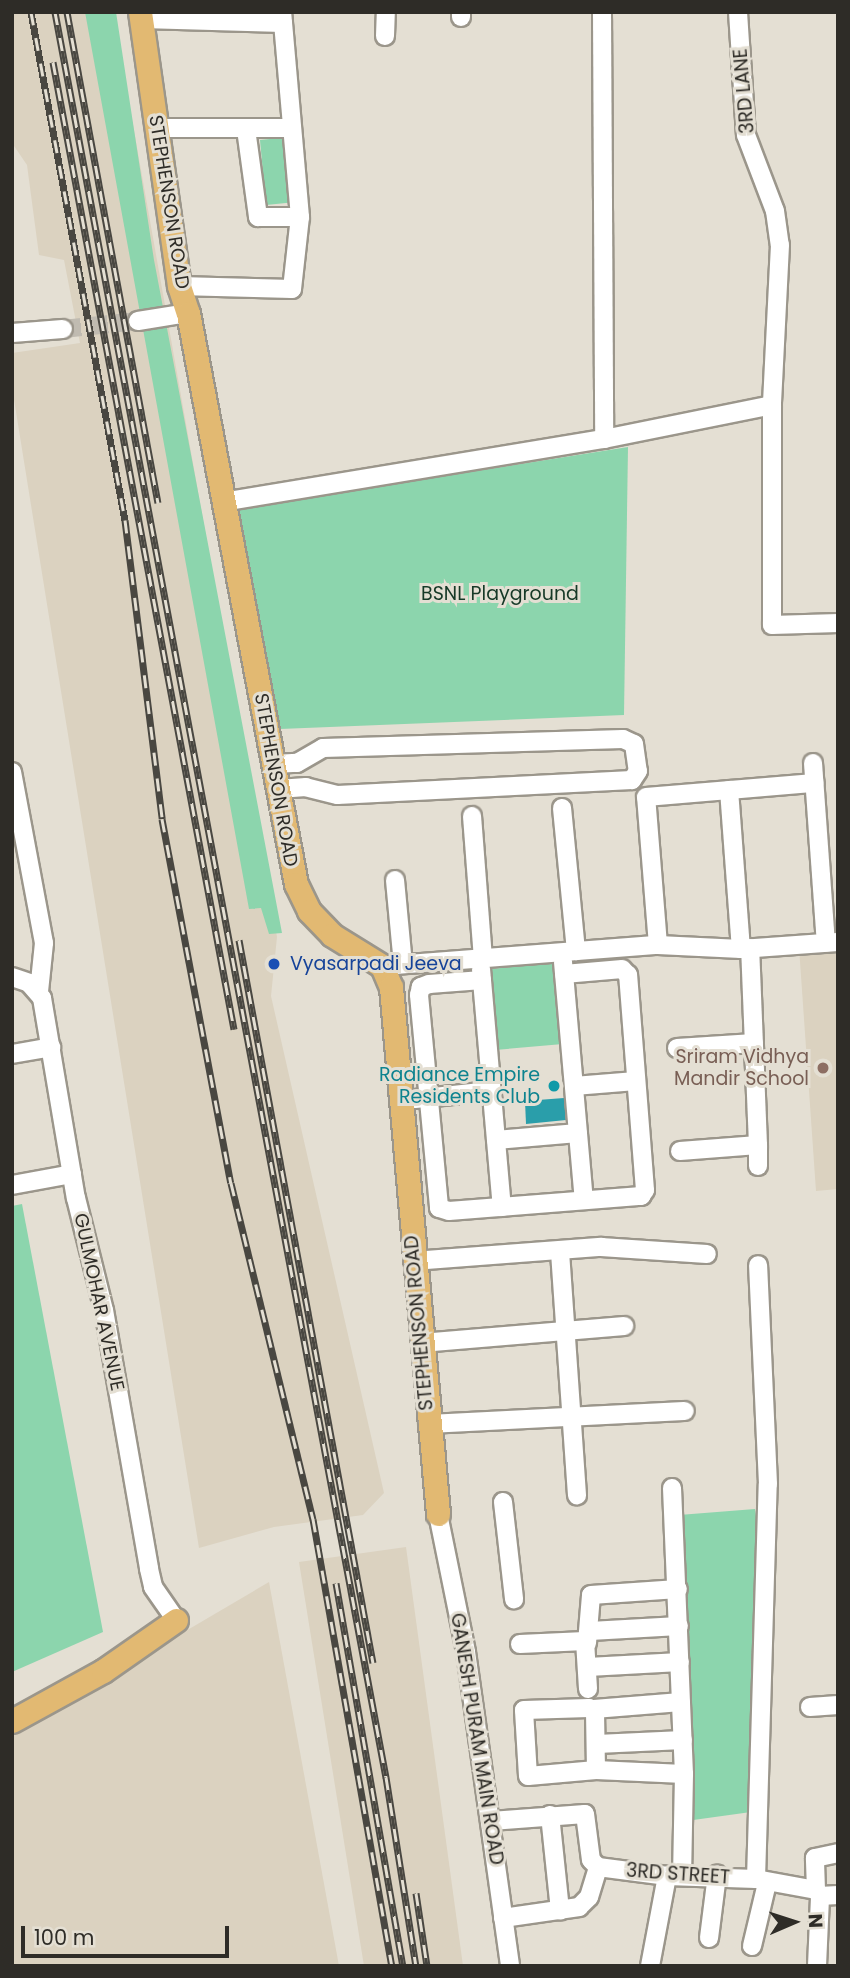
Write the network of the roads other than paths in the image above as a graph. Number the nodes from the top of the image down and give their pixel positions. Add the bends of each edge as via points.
1 (386, 12) edge
2 (602, 12) edge
3 (738, 12) edge
4 (141, 15) edge
5 (282, 18) edge
6 (385, 36) dead end
7 (157, 128) junction
8 (290, 128) junction
9 (246, 129) junction
10 (300, 217) junction
11 (180, 286) junction
12 (188, 313) junction
13 (138, 321) tunnel mouth
14 (63, 329) tunnel mouth
15 (12, 333) edge
16 (772, 405) junction
17 (604, 439) junction
18 (223, 502) junction
19 (838, 623) edge
20 (310, 755) junction
21 (813, 763) dead end
22 (283, 764) junction
23 (12, 772) edge
24 (814, 783) junction
25 (286, 789) junction
26 (313, 789) junction
27 (729, 790) junction
28 (562, 808) dead end
29 (472, 816) dead end
30 (395, 880) dead end
31 (832, 943) edge
32 (658, 945) junction
33 (746, 948) junction
34 (569, 951) junction
35 (481, 958) junction
36 (392, 965) junction
37 (564, 974) junction
38 (12, 977) edge
39 (482, 980) junction
40 (39, 991) junction
41 (754, 1043) junction
42 (51, 1047) junction
43 (677, 1048) dead end
44 (12, 1054) edge
45 (636, 1081) junction
46 (574, 1086) junction
47 (491, 1091) junction
48 (427, 1098) junction
49 (401, 1101) junction
50 (578, 1133) junction
51 (496, 1140) junction
52 (758, 1145) junction
53 (680, 1151) dead end
54 (758, 1166) dead end
55 (72, 1174) junction
56 (12, 1185) edge
57 (584, 1200) junction
58 (502, 1207) junction
59 (560, 1252) junction
60 (707, 1254) dead end
61 (413, 1261) junction
62 (758, 1265) dead end
63 (624, 1326) dead end
64 (564, 1330) junction
65 (421, 1343) junction
66 (685, 1411) dead end
67 (571, 1417) junction
68 (428, 1424) junction
69 (672, 1488) dead end
70 (577, 1495) dead end
71 (503, 1502) dead end
72 (438, 1514) joint
73 (678, 1588) junction
74 (514, 1599) dead end
75 (172, 1615) junction
76 (679, 1626) junction
77 (588, 1637) junction
78 (520, 1644) dead end
79 (680, 1662) junction
80 (589, 1667) junction
81 (588, 1689) dead end
82 (681, 1702) junction
83 (838, 1705) edge
84 (12, 1707) edge
85 (810, 1707) dead end
86 (594, 1709) junction
87 (12, 1721) edge
88 (683, 1740) junction
89 (597, 1744) junction
90 (596, 1770) junction
91 (684, 1774) junction
92 (550, 1815) junction
93 (491, 1821) junction
94 (838, 1853) edge
95 (597, 1867) junction
96 (717, 1875) junction
97 (675, 1876) junction
98 (761, 1881) junction
99 (825, 1894) edge
100 (560, 1910) junction
101 (503, 1918) junction
102 (709, 1938) dead end
103 (752, 1946) dead end
104 (510, 1966) edge
105 (650, 1966) edge
106 (817, 1966) edge

1 - 6 street
2 - 17 street
3 - 16 street, 3RD LANE via 746,135 775,211 780,245
4 - 5 street
4 - 7 main road, STEPHENSON ROAD
5 - 8 street
7 - 9 street
7 - 11 main road, STEPHENSON ROAD
8 - 9 street
8 - 10 street
9 - 10 street via 258,217
10 - 11 street via 292,289
11 - 12 main road, STEPHENSON ROAD
12 - 13 street
12 - 18 main road, STEPHENSON ROAD
14 - 15 street
16 - 17 street
16 - 19 street, 3RD LANE via 772,625
17 - 18 street
18 - 22 main road, STEPHENSON ROAD
20 - 22 street
20 - 26 street
20 - 26 street via 323,748 623,739 634,744 638,771 632,780 337,795
21 - 24 street
22 - 25 main road, STEPHENSON ROAD
23 - 40 street, GULMOHAR AVENUE via 44,943
24 - 27 street
24 - 31 street
25 - 26 street
25 - 36 main road, STEPHENSON ROAD via 296,884 309,911 332,935
27 - 32 street via 646,797
27 - 33 street
28 - 34 street
29 - 35 street
30 - 36 street
31 - 33 street
32 - 33 street
32 - 34 street
33 - 41 street
34 - 35 street
34 - 37 street
35 - 36 street
35 - 39 street
36 - 49 main road, STEPHENSON ROAD
37 - 45 street via 626,971
37 - 46 street
38 - 40 street
39 - 47 street
39 - 48 street via 421,987
40 - 42 street, GULMOHAR AVENUE
41 - 43 street
41 - 52 street
42 - 44 street
42 - 55 street, GULMOHAR AVENUE
45 - 46 street
45 - 57 street via 644,1194
46 - 50 street
47 - 48 street
47 - 51 street
48 - 49 street
48 - 58 street via 439,1208
49 - 61 main road, STEPHENSON ROAD
50 - 51 street
50 - 57 street
51 - 58 street
52 - 53 street
52 - 54 street
55 - 56 street
55 - 75 street, GULMOHAR AVENUE via 104,1310 149,1569
57 - 58 street
59 - 60 street via 601,1247
59 - 61 street
59 - 64 street
61 - 65 main road, STEPHENSON ROAD
62 - 98 street via 768,1483
63 - 64 street
64 - 65 street
64 - 67 street
65 - 68 main road, STEPHENSON ROAD
66 - 67 street
67 - 68 street
67 - 70 street
68 - 72 main road, STEPHENSON ROAD
69 - 73 street
71 - 74 street
72 - 93 street, GANESH PURAM MAIN ROAD via 466,1652
73 - 76 street
73 - 77 street via 591,1595
75 - 84 main road via 96,1663
75 - 87 main road via 103,1671
76 - 77 street
76 - 79 street
77 - 78 street
77 - 80 street
79 - 80 street
79 - 82 street
80 - 81 street
82 - 86 street
82 - 88 street
83 - 85 street
86 - 89 street
86 - 90 street via 524,1710 528,1776
88 - 89 street
88 - 91 street
89 - 90 street
90 - 91 street
91 - 97 street
92 - 93 street
92 - 95 street via 585,1814 591,1860
92 - 100 street
93 - 101 street, GANESH PURAM MAIN ROAD
94 - 99 street via 815,1858
95 - 97 street, 3RD STREET
95 - 100 street via 586,1903
96 - 97 street, 3RD STREET
96 - 98 street, 3RD STREET
96 - 102 street
97 - 105 street
98 - 99 street, 3RD STREET
98 - 103 street
99 - 106 street
100 - 101 street
101 - 104 street, GANESH PURAM MAIN ROAD

